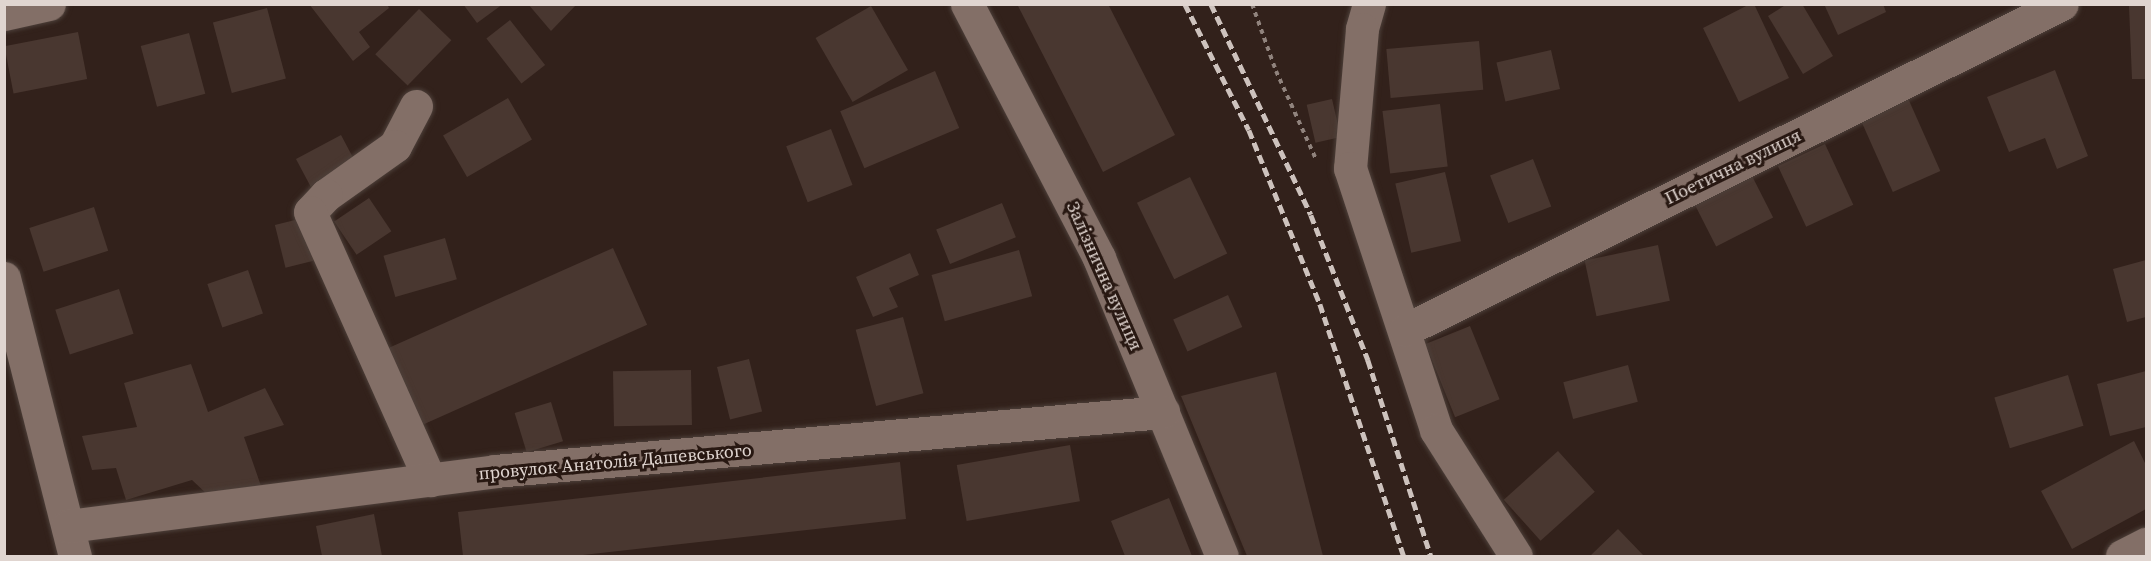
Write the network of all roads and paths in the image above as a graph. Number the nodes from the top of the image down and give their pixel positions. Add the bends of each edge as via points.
1 (49, 4) edge
2 (968, 4) edge
3 (1252, 4) edge
4 (1369, 4) edge
5 (2062, 4) edge
6 (4, 14) edge
7 (416, 106) dead end
8 (1318, 162) dead end
9 (4, 278) edge
10 (1405, 330) junction
11 (1163, 412) junction
12 (430, 480) junction
13 (72, 541) edge
14 (2146, 544) edge
15 (1222, 556) edge
16 (1516, 556) edge
17 (2122, 556) edge

1 - 6 street
2 - 11 street, Залізнична вулиця via 1100,258
3 - 8 path via 1276,71
4 - 10 street via 1362,29 1350,168
5 - 10 street, Поетична вулиця
7 - 12 street via 395,146 326,195 310,212
9 - 13 street
10 - 16 street via 1436,430
11 - 12 street, провулок Анатолія Дашевського
11 - 15 street, Залізнична вулиця
12 - 13 street, провулок Анатолія Дашевського
14 - 17 street

